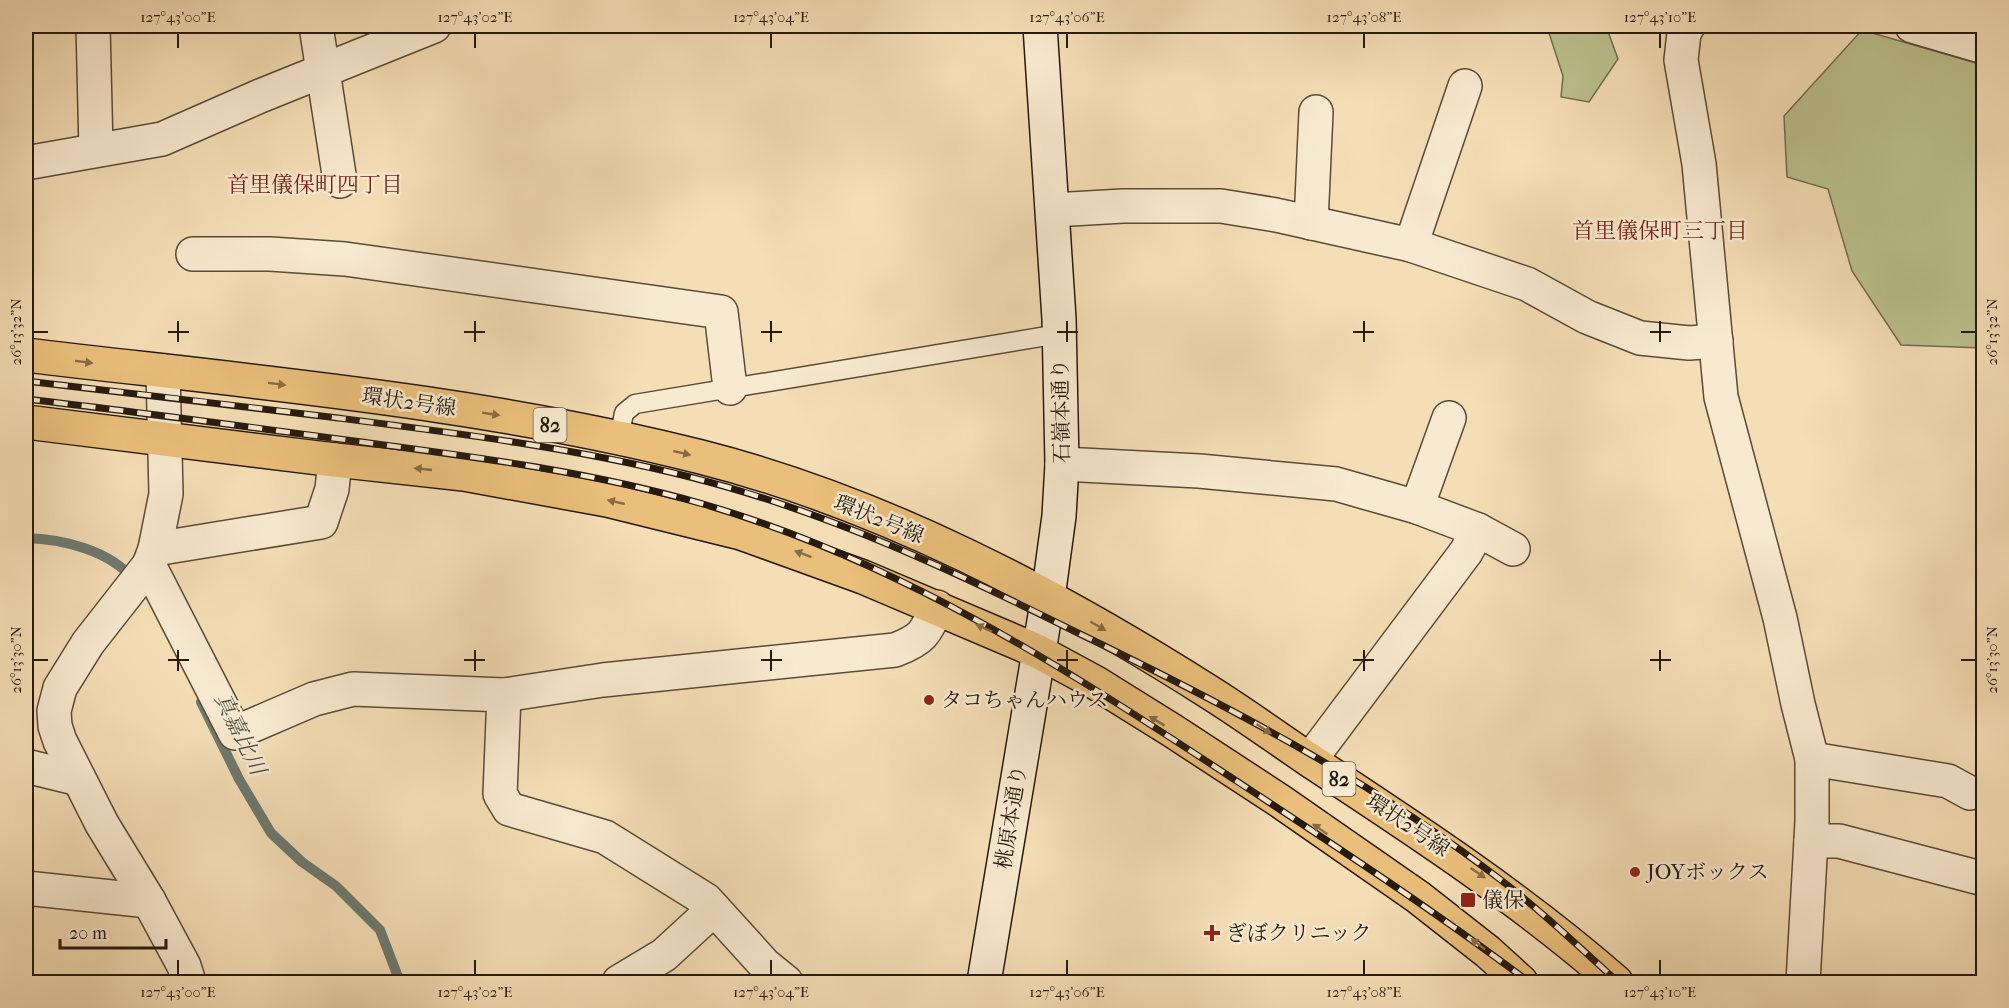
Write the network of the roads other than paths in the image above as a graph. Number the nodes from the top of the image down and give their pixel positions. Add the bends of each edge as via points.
1 (93, 26) edge
2 (316, 26) edge
3 (434, 26) edge
4 (1040, 26) edge
5 (1688, 26) edge
6 (1912, 26) edge
7 (1983, 47) edge
8 (323, 71) junction
9 (1465, 86) dead end
10 (1316, 112) dead end
11 (96, 150) junction
12 (26, 163) edge
13 (340, 181) dead end
14 (1053, 210) junction
15 (1311, 223) junction
16 (1411, 245) junction
17 (193, 254) dead end
18 (1059, 334) junction
19 (1716, 340) junction
20 (26, 355) edge
21 (162, 371) junction
22 (730, 388) junction
23 (1449, 418) dead end
24 (26, 422) edge
25 (619, 438) junction
26 (165, 439) junction
27 (335, 460) junction
28 (1062, 464) junction
29 (1417, 507) junction
30 (1478, 530) junction
31 (1513, 549) dead end
32 (150, 560) junction
33 (1047, 597) junction
34 (937, 607) junction
35 (1037, 651) junction
36 (504, 695) junction
37 (1812, 759) junction
38 (1310, 760) junction
39 (26, 766) edge
40 (79, 779) junction
41 (1970, 793) dead end
42 (1811, 842) junction
43 (1983, 879) edge
44 (26, 888) edge
45 (149, 901) junction
46 (714, 909) junction
47 (189, 982) edge
48 (619, 982) edge
49 (786, 982) edge
50 (984, 982) edge
51 (1521, 982) edge
52 (1616, 982) edge
53 (1803, 982) edge

1 - 11 street
2 - 8 street
3 - 8 street
4 - 14 street, 石嶺本通り
5 - 19 street via 1681,60 1699,164
6 - 7 street
8 - 11 street via 162,139
8 - 13 street
9 - 16 street
10 - 15 street
11 - 12 street
14 - 15 street via 1221,206
14 - 18 street, 石嶺本通り
15 - 16 street
16 - 19 street via 1527,284 1587,317 1640,338 1689,344
17 - 22 street via 345,259 721,312
18 - 22 lane
18 - 28 street, 石嶺本通り
19 - 37 street via 1721,397 1780,618
20 -> 21 main road, 環状2号線 / 82
21 -> 25 main road, 環状2号線 / 82 via 387,398
21 - 26 street
22 - 25 lane via 635,404 624,413
23 - 29 street
24 - 26 main road, 82
25 -> 33 main road, 環状2号線 / 82 via 760,474 816,494 953,550
26 - 27 main road, 82
26 - 32 street via 166,494
27 - 32 street via 332,489 321,522
34 -> 27 main road, 82 via 788,548 694,520 464,474
28 - 29 street via 1336,484
28 - 33 street, 石嶺本通り
29 - 30 street
30 - 31 street
30 - 38 street via 1466,552
32 - 36 street via 235,733 314,699 354,689
32 - 40 street via 60,688 55,726
33 - 35 street, 石嶺本通り
33 -> 38 main road, 環状2号線 / 82 via 1209,692
35 -> 34 main road, 82
34 - 36 street via 916,642 896,650 603,680
35 - 50 street, 桃原本通り
51 -> 35 main road, 82 via 1418,897 1280,801 1173,731
36 - 46 street via 500,794 509,809 605,837 706,900
37 - 41 street via 1948,781
37 - 42 street
38 -> 52 main road, 環状2号線 / 82 via 1491,882
39 - 40 street
40 - 45 street
42 - 43 street via 1839,842
42 - 53 street
44 - 45 street
45 - 47 street
46 - 48 street via 664,955
46 - 49 street via 765,965

